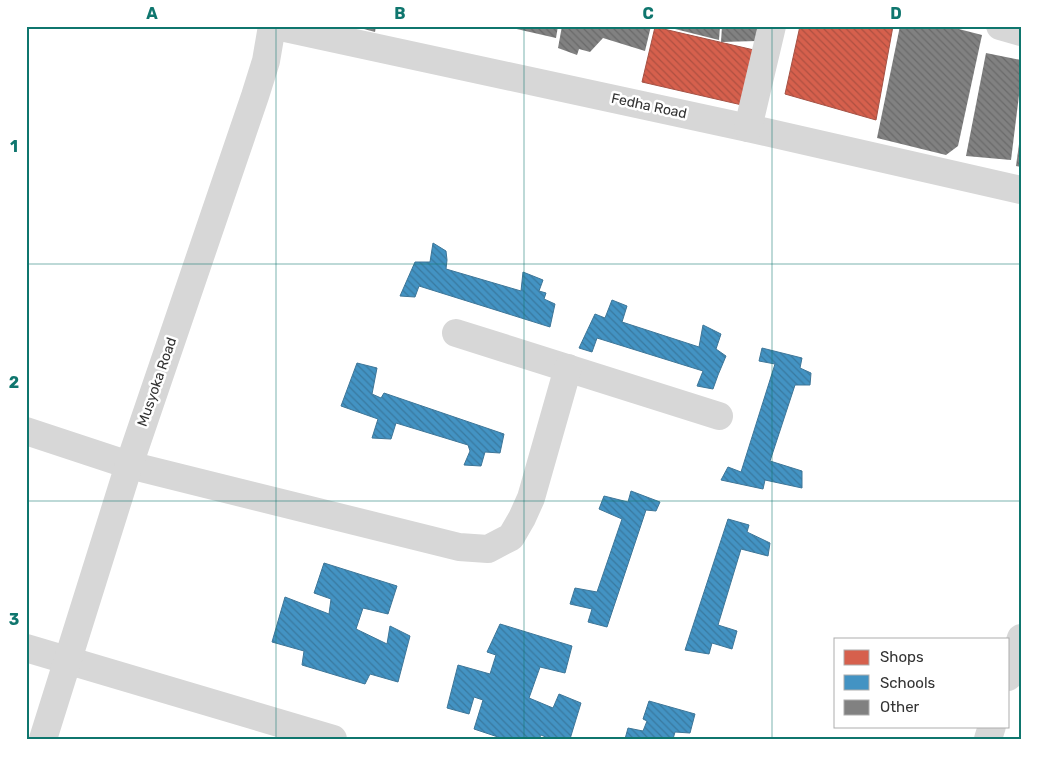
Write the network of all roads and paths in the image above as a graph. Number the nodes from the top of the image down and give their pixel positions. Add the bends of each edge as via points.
1 (274, 26) edge
2 (772, 26) edge
3 (1000, 26) edge
4 (1021, 32) edge
5 (748, 128) junction
6 (1021, 190) edge
7 (456, 333) dead end
8 (568, 368) junction
9 (719, 416) dead end
10 (26, 431) edge
11 (129, 465) junction
12 (1021, 638) edge
13 (26, 648) edge
14 (67, 661) junction
15 (1010, 671) edge
16 (43, 739) edge
17 (333, 739) edge

1 - 5 street, Fedha Road
1 - 11 street, Musyoka Road via 255,96
2 - 5 street
3 - 4 street
5 - 6 street, Fedha Road
7 - 8 street
8 - 9 street
8 - 11 street via 522,518 511,537 488,550 459,547
10 - 11 street
11 - 14 street, Musyoka Road
12 - 15 street
13 - 14 street
14 - 16 street, Musyoka Road
14 - 17 street

